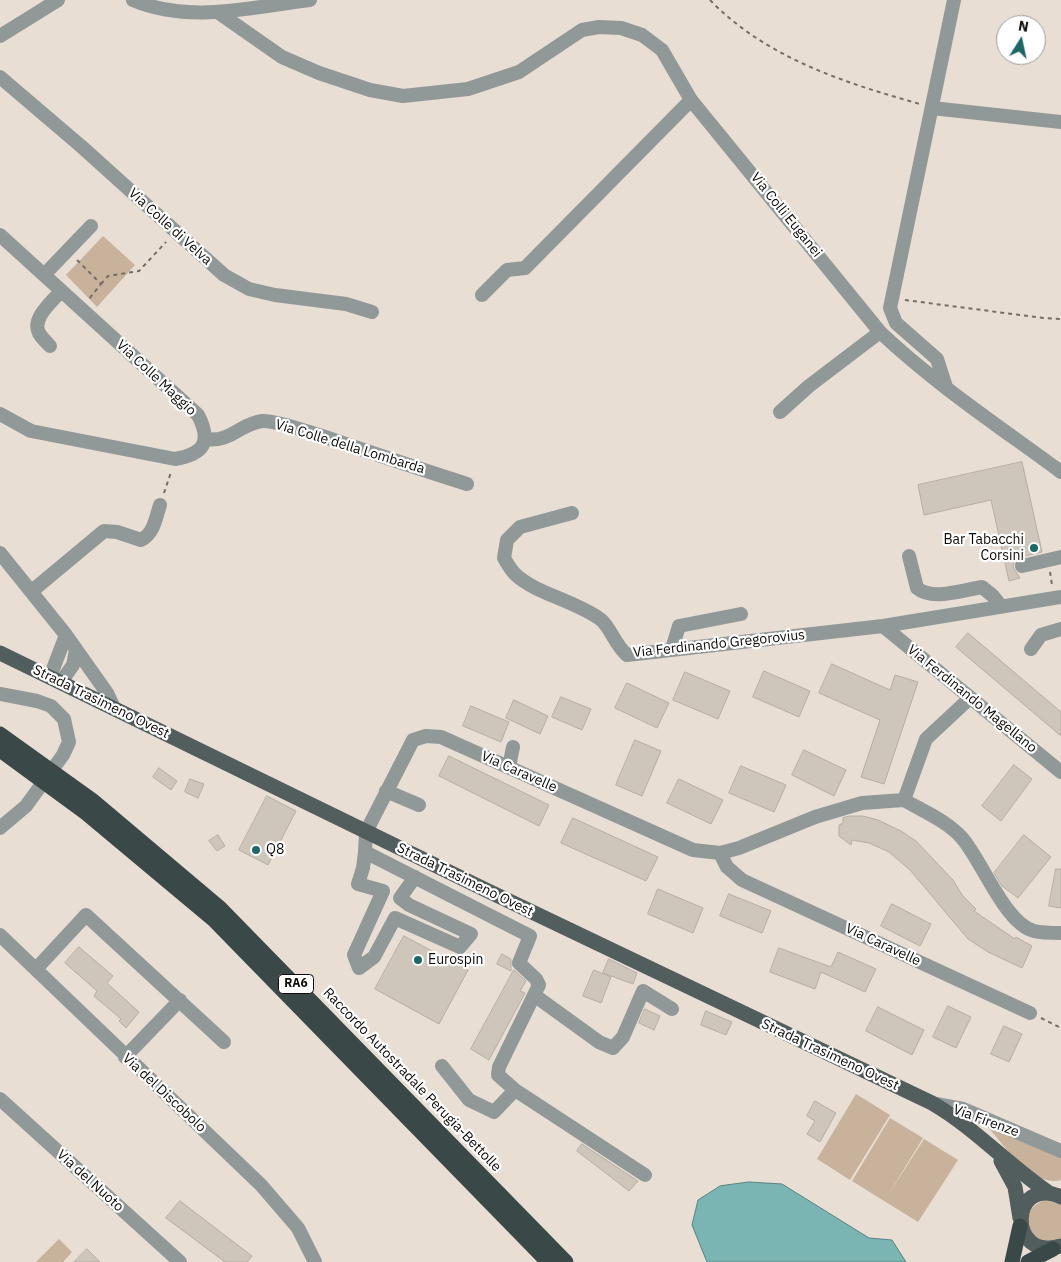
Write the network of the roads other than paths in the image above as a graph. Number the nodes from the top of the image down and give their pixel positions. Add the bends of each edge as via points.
1 (58, 0) edge
2 (133, 0) edge
3 (177, 0) edge
4 (310, 0) edge
5 (954, 0) edge
6 (200, 13) junction
7 (219, 13) junction
8 (0, 36) edge
9 (0, 76) edge
10 (692, 100) junction
11 (932, 108) junction
12 (1061, 122) edge
13 (91, 226) dead end
14 (0, 235) edge
15 (44, 275) junction
16 (61, 291) junction
17 (482, 295) dead end
18 (372, 312) dead end
19 (880, 332) junction
20 (50, 346) dead end
21 (946, 387) junction
22 (780, 412) dead end
23 (0, 414) edge
24 (205, 439) junction
25 (1061, 472) edge
26 (467, 484) dead end
27 (160, 505) road end
28 (572, 513) dead end
29 (0, 553) edge
30 (909, 556) dead end
31 (1061, 557) edge
32 (1022, 566) dead end
33 (32, 591) junction
34 (1061, 597) edge
35 (1000, 606) junction
36 (741, 614) dead end
37 (884, 626) junction
38 (1061, 630) edge
39 (66, 635) junction
40 (672, 649) junction
41 (1031, 649) dead end
42 (76, 650) junction
43 (0, 653) edge
44 (56, 679) junction
45 (0, 694) edge
46 (970, 698) junction
47 (114, 708) junction
48 (0, 734) edge
49 (512, 747) dead end
50 (0, 750) edge
51 (510, 767) junction
52 (1061, 772) edge
53 (386, 791) junction
54 (904, 800) junction
55 (419, 805) dead end
56 (0, 828) edge
57 (366, 832) junction
58 (365, 852) junction
59 (720, 853) junction
60 (415, 877) junction
61 (1061, 933) edge
62 (0, 935) edge
63 (36, 969) junction
64 (534, 995) junction
65 (180, 1000) junction
66 (672, 1009) dead end
67 (1030, 1013) road end
68 (224, 1042) dead end
69 (126, 1057) junction
70 (442, 1066) dead end
71 (515, 1090) junction
72 (0, 1099) edge
73 (932, 1103) junction
74 (1061, 1151) edge
75 (998, 1154) junction
76 (645, 1175) dead end
77 (1056, 1193) edge
78 (1020, 1222) junction
79 (1057, 1247) edge
80 (180, 1262) edge
81 (315, 1262) edge
82 (548, 1262) edge
83 (566, 1262) edge
84 (1012, 1262) edge
85 (1028, 1262) edge

1 - 8 street
2 - 6 street via 152,8
3 - 6 street
4 - 7 street
5 - 11 street
6 - 7 street
7 - 10 street, Via Colli Euganei via 282,57 370,90 403,96 468,90 519,72 582,30 621,28 642,36 662,50
9 - 18 street, Via Colle di Velva via 224,275 249,289 346,304
10 - 17 street via 524,268 506,270
10 - 19 street, Via Colli Euganei
11 - 12 street
11 - 21 street via 890,308 896,323 937,359
13 - 15 street
14 - 15 street, Via Colle Maggio
15 - 16 street, Via Colle Maggio
16 - 20 street via 37,324 38,332
16 - 24 street, Via Colle Maggio via 198,415
19 - 21 street, Via Colli Euganei
19 - 22 street
21 - 25 street, Via Colli Euganei
23 - 24 street via 32,430 175,459 198,452
24 - 26 street, Via Colle della Lombarda via 228,438 245,426 263,421 312,433
27 - 33 street via 146,538 141,540 104,531
28 - 40 street, Via Ferdinando Gregorovius via 520,527 507,540 504,558 515,574 602,620 618,647 627,655
29 - 33 street
30 - 35 street via 917,588 925,594 982,587
31 - 32 street
33 - 39 street
34 - 35 street, Via Ferdinando Gregorovius
35 - 37 street, Via Ferdinando Gregorovius
36 - 40 street via 679,626
37 - 40 street, Via Ferdinando Gregorovius
37 - 46 street, Via Ferdinando Magellano
38 - 41 street via 1041,635
39 - 42 street
39 - 44 street
42 - 44 street via 73,665
42 - 47 street via 107,692
43 - 44 main road, Strada Trasimeno Ovest
44 - 47 main road, Strada Trasimeno Ovest
45 - 56 street via 51,706 64,719 69,742 26,806
46 - 52 street, Via Ferdinando Magellano
46 - 54 street via 926,739
47 - 57 main road, Strada Trasimeno Ovest
48 - 83 highway, Raccordo Autostradale Perugia-Bettolle / RA6 via 92,800 220,908
49 - 51 street
50 - 82 highway, RA6 via 93,819 214,920
51 - 53 street, Via Caravelle via 441,737 426,736 413,740
51 - 59 street, Via Caravelle via 693,850
53 - 55 street
53 - 57 street, Via Caravelle
54 - 59 street, Via Caravelle via 862,803
54 - 61 street via 937,818 962,838 989,883 1018,921 1032,931
57 - 58 street
57 - 73 main road, Strada Trasimeno Ovest
58 - 60 street
58 - 60 street via 358,884 383,891 354,956 359,968 374,957 395,918 460,948 471,934 400,898
59 - 67 street, Via Caravelle via 727,867 742,880
60 - 64 street via 530,936 519,963 539,985
62 - 63 street, Via del Discobolo
63 - 65 street via 86,915
63 - 69 street, Via del Discobolo
64 - 66 street via 599,1042 613,1048 622,1037 643,992
64 - 71 street via 499,1066 498,1075
65 - 68 street
65 - 69 street
69 - 81 street, Via del Discobolo via 261,1185 298,1228
70 - 71 street via 468,1100 494,1112
71 - 76 street
72 - 80 street, Via del Nuoto
73 - 74 street, Via Firenze via 962,1109
73 - 75 main road, Via Firenze via 969,1127
75 - 77 main road, Via Firenze
75 - 78 main road, Via Firenze via 1015,1187
77 - 78 main road via 1030,1200 1023,1208
78 - 79 main road via 1024,1237 1032,1244 1042,1249
78 - 84 highway
79 - 85 highway

